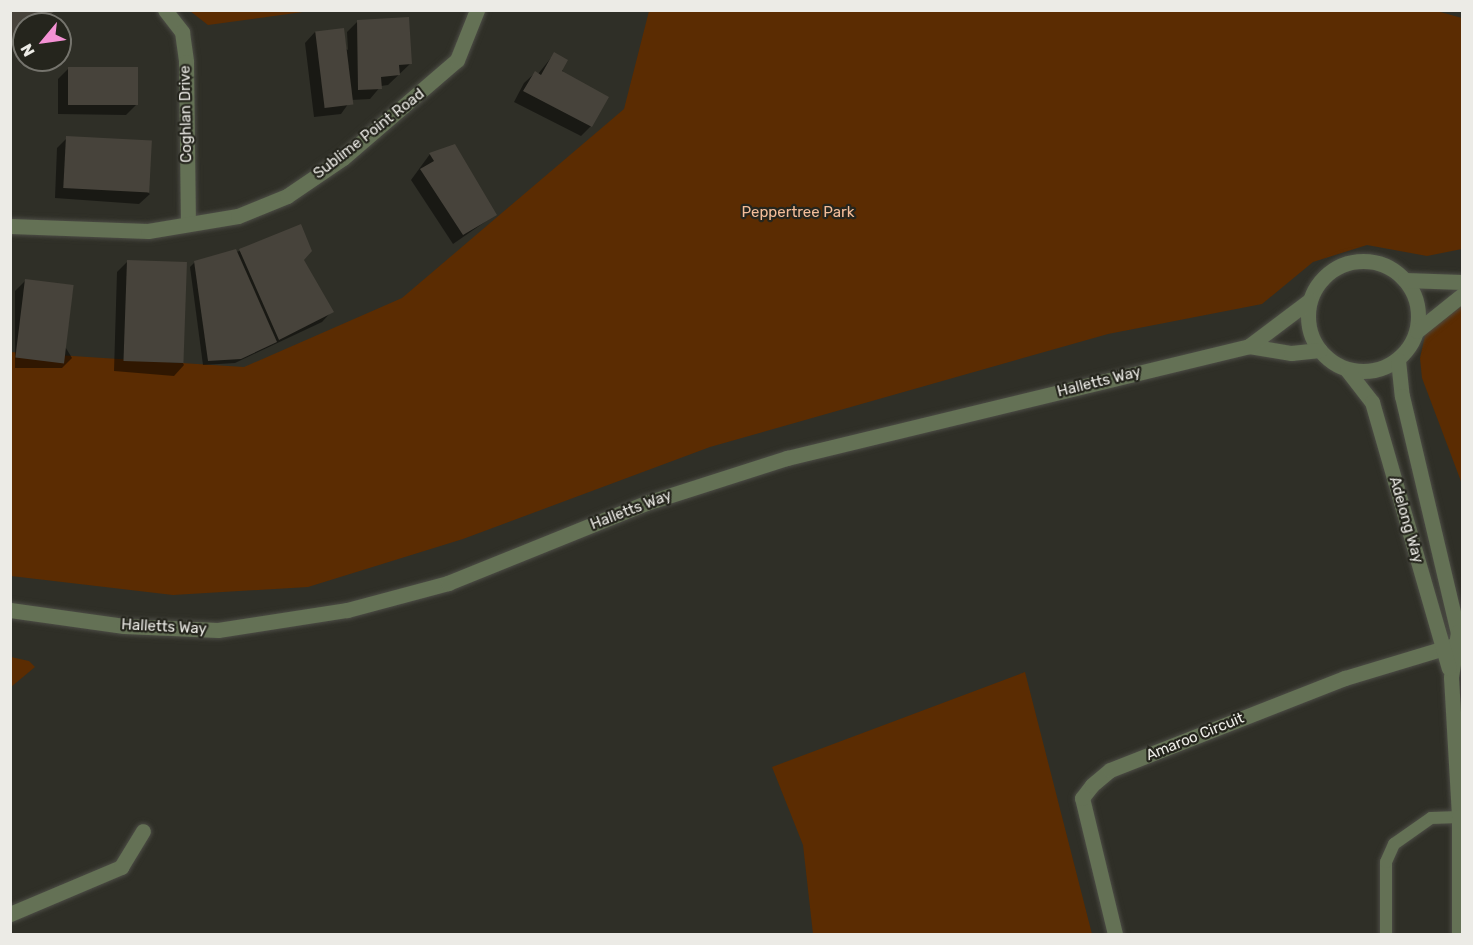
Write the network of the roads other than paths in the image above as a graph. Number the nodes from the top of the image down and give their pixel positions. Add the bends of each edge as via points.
1 (165, 10) edge
2 (477, 10) edge
3 (188, 224) junction
4 (10, 226) edge
5 (1405, 280) junction
6 (1462, 282) edge
7 (1462, 295) edge
8 (1310, 300) junction
9 (1417, 331) junction
10 (1249, 346) junction
11 (1320, 350) junction
12 (1398, 360) junction
13 (1347, 369) junction
14 (10, 610) edge
15 (1453, 646) edge
16 (1459, 817) junction
17 (143, 831) dead end
18 (10, 914) edge
19 (1115, 934) edge
20 (1386, 934) edge
21 (1459, 934) edge

1 - 3 street, Coghlan Drive via 182,32 186,62
2 - 3 street, Sublime Point Road via 457,60 343,158 287,196 238,216
3 - 4 street, Sublime Point Road via 148,231
5 - 6 street
5 - 8 street via 1377,262 1343,264 1323,279
5 - 9 street via 1419,313
7 - 9 street
8 - 10 street, Halletts Way
8 - 11 street via 1311,335
9 - 12 street
10 - 11 street, Halletts Way via 1291,353
10 - 14 street, Halletts Way via 787,458 646,503 448,583 347,610 218,630 124,626
11 - 13 street
12 - 13 street via 1365,372
12 - 15 street, Adelong Way via 1402,396 1458,632
13 - 15 street, Adelong Way via 1372,402
15 - 16 street, Adelong Way via 1451,677
15 - 19 street, Amaroo Circuit via 1345,678 1110,770 1092,785 1082,798
16 - 20 lane via 1431,818 1394,844 1386,862
16 - 21 street, Adelong Way
17 - 18 street via 121,867

